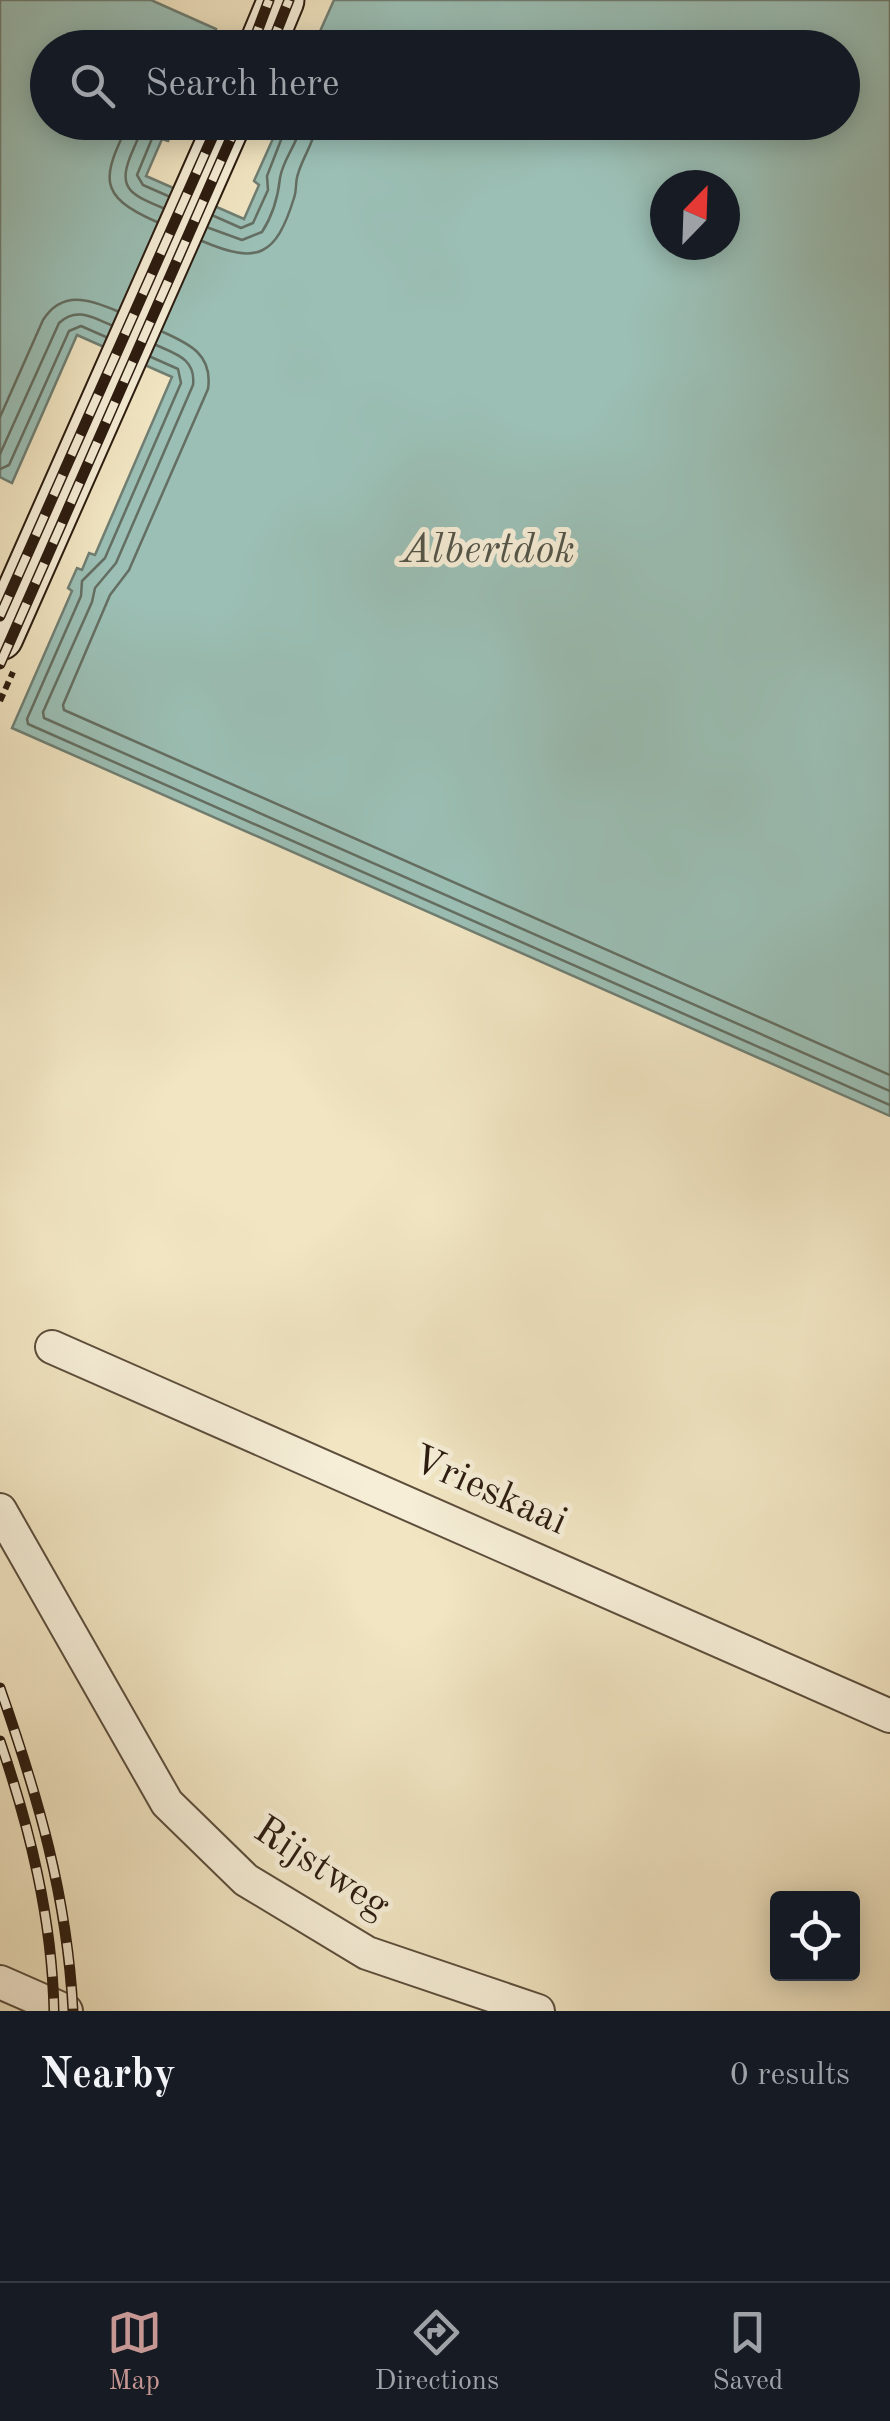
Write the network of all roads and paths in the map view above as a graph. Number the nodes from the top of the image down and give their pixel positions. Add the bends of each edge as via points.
1 (281, 0) edge
2 (268, 30) edge
3 (220, 140) edge
4 (0, 637) edge
5 (52, 1347) dead end
6 (0, 1510) edge
7 (890, 1716) edge
8 (0, 1982) edge
9 (66, 2011) edge
10 (538, 2011) edge

1 - 2 main road
3 - 4 main road
5 - 7 street, Vrieskaai
6 - 10 street, Rijstweg via 167,1803 232,1867 367,1953
8 - 9 street

